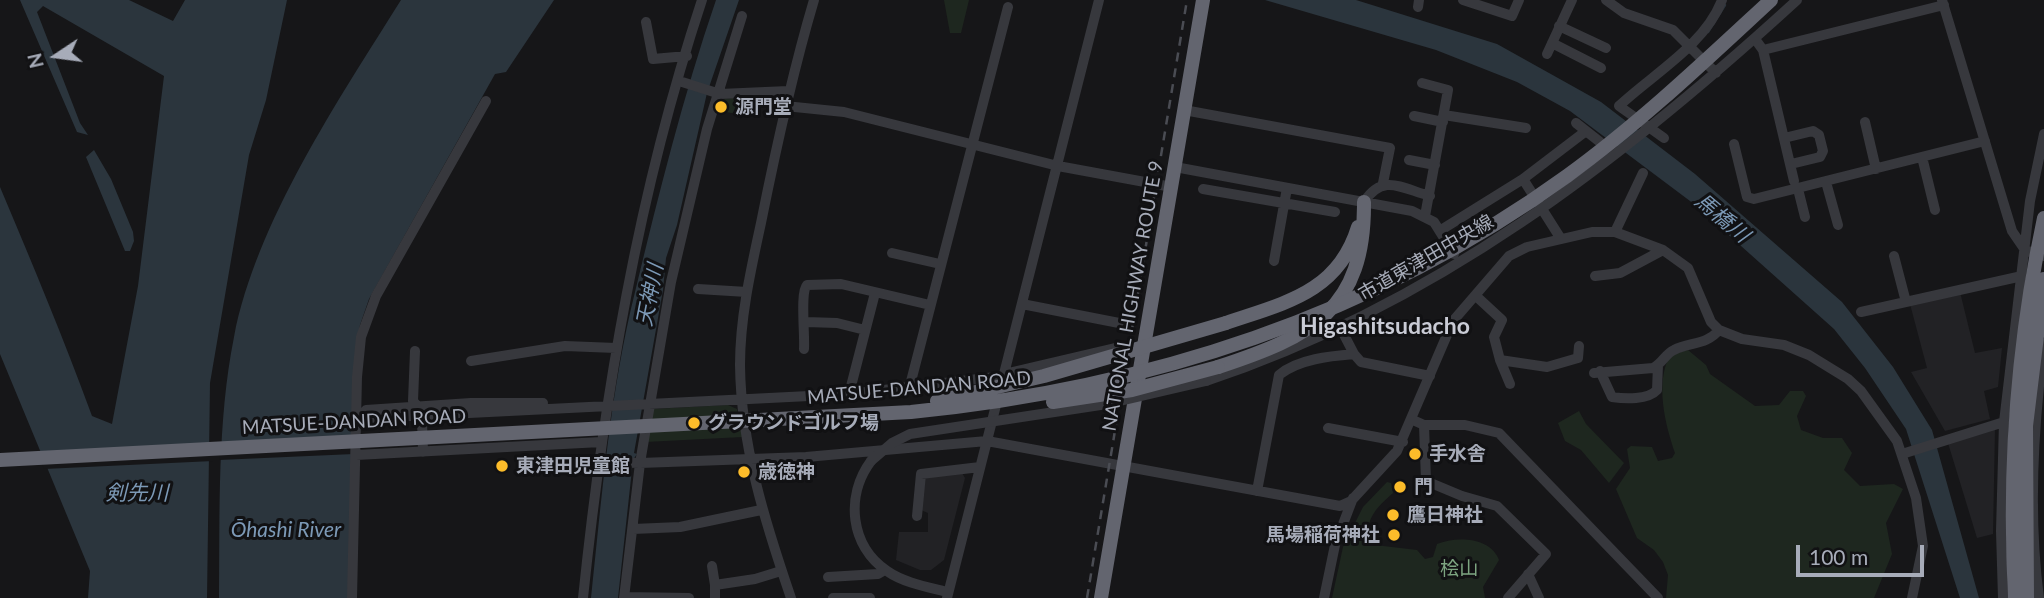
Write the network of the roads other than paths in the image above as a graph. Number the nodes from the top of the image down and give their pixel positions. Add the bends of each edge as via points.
1 (688, 0) edge
2 (814, 0) edge
3 (1098, 0) edge
4 (1203, 0) edge
5 (1463, 0) edge
6 (1519, 0) edge
7 (1572, 0) edge
8 (1606, 0) edge
9 (1722, 0) edge
10 (1772, 0) edge
11 (1797, 0) edge
12 (702, 2) edge
13 (1943, 2) edge
14 (1008, 7) dead end
15 (743, 16) dead end
16 (646, 22) dead end
17 (1559, 26) junction
18 (1755, 39) junction
19 (1688, 46) junction
20 (1606, 48) dead end
21 (1763, 50) junction
22 (687, 56) junction
23 (1601, 68) dead end
24 (1716, 73) junction
25 (680, 82) junction
26 (1422, 83) dead end
27 (788, 91) junction
28 (719, 93) junction
29 (485, 101) dead end
30 (785, 106) junction
31 (1184, 110) junction
32 (1414, 117) dead end
33 (1443, 118) junction
34 (1865, 122) dead end
35 (1576, 124) dead end
36 (1526, 128) dead end
37 (1652, 128) junction
38 (1586, 131) junction
39 (2044, 134) edge
40 (1664, 138) dead end
41 (1784, 138) junction
42 (1985, 141) junction
43 (1600, 142) dead end
44 (971, 144) junction
45 (1734, 144) dead end
46 (1922, 158) junction
47 (1409, 160) dead end
48 (1791, 164) junction
49 (1435, 165) junction
50 (1058, 166) junction
51 (1175, 167) junction
52 (1876, 169) junction
53 (1643, 173) dead end
54 (1523, 179) junction
55 (1826, 181) junction
56 (1257, 182) junction
57 (1383, 183) junction
58 (1796, 185) junction
59 (1171, 187) junction
60 (1287, 188) junction
61 (1203, 189) dead end
62 (1430, 196) junction
63 (1254, 197) junction
64 (1364, 202) junction
65 (1285, 203) junction
66 (1544, 210) junction
67 (1935, 210) dead end
68 (1335, 212) dead end
69 (1425, 216) junction
70 (1805, 217) dead end
71 (2044, 218) edge
72 (1838, 225) dead end
73 (1441, 230) junction
74 (1615, 232) junction
75 (1561, 239) junction
76 (1663, 250) junction
77 (2025, 250) junction
78 (892, 253) dead end
79 (1894, 256) dead end
80 (2044, 256) edge
81 (1274, 261) dead end
82 (1459, 262) junction
83 (940, 264) junction
84 (1595, 276) dead end
85 (2022, 276) junction
86 (2044, 279) edge
87 (698, 289) dead end
88 (747, 292) junction
89 (875, 293) junction
90 (1476, 296) junction
91 (1906, 302) junction
92 (1022, 304) junction
93 (930, 305) junction
94 (1861, 312) dead end
95 (806, 322) junction
96 (1119, 323) dead end
97 (1340, 327) junction
98 (865, 330) junction
99 (1719, 330) junction
100 (2044, 344) edge
101 (1579, 346) dead end
102 (616, 348) junction
103 (1115, 348) dead end
104 (804, 349) dead end
105 (415, 351) dead end
106 (1354, 354) junction
107 (471, 360) dead end
108 (1500, 360) junction
109 (1658, 365) junction
110 (1004, 375) junction
111 (1430, 376) junction
112 (1510, 384) dead end
113 (909, 389) junction
114 (849, 394) junction
115 (1031, 398) junction
116 (742, 400) junction
117 (648, 404) junction
118 (608, 406) junction
119 (418, 407) junction
120 (549, 409) junction
121 (431, 415) junction
122 (842, 416) junction
123 (358, 419) junction
124 (1413, 420) junction
125 (2004, 422) junction
126 (1424, 425) junction
127 (1328, 428) dead end
128 (987, 441) junction
129 (601, 442) junction
130 (1403, 442) junction
131 (423, 452) junction
132 (1905, 453) junction
133 (356, 455) junction
134 (751, 459) junction
135 (0, 460) edge
136 (601, 462) junction
137 (638, 463) junction
138 (980, 467) junction
139 (1124, 468) junction
140 (2012, 480) junction
141 (1257, 491) junction
142 (1353, 498) junction
143 (761, 510) junction
144 (917, 516) dead end
145 (2039, 526) edge
146 (632, 529) junction
147 (2001, 531) junction
148 (712, 566) dead end
149 (885, 570) junction
150 (781, 571) junction
151 (1528, 574) junction
152 (828, 577) dead end
153 (715, 585) junction
154 (947, 595) edge
155 (352, 598) edge
156 (583, 598) edge
157 (624, 598) edge
158 (689, 598) edge
159 (715, 598) edge
160 (791, 598) edge
161 (833, 598) edge
162 (870, 598) edge
163 (1101, 598) edge
164 (1324, 598) edge
165 (1508, 598) edge
166 (1539, 598) edge
167 (1658, 598) edge
168 (1912, 598) edge
169 (2003, 598) edge
170 (2009, 598) edge
171 (2015, 598) edge
172 (2029, 598) edge
173 (2039, 598) edge

1 - 12 street
2 - 27 street
3 - 50 street
4 - 31 highway, NATIONAL HIGHWAY ROUTE 9
5 - 6 street via 1512,16
7 - 17 street
8 - 19 street via 1624,13 1673,30
9 - 19 street via 1717,13
10 - 115 highway, MATSUE-DANDAN ROAD, bridge via 1608,145 1521,207 1434,258 1339,305 1243,344
11 - 18 street, 市道東津田中央線
12 - 22 street
13 - 21 street
13 - 42 street
14 - 44 street
15 - 28 street
16 - 22 street via 653,59
17 - 20 street
17 - 23 street via 1549,48
18 - 21 street
18 - 24 street, 市道東津田中央線
19 - 24 street
19 - 37 street via 1619,106
21 - 41 street
22 - 25 street
24 - 37 street, 市道東津田中央線
25 - 28 street
25 - 102 street via 638,240
26 - 33 street via 1448,90
27 - 28 street
27 - 30 street
28 - 117 street via 671,282
29 - 123 street via 369,312 359,350
30 - 44 street via 844,111
30 - 88 street
31 - 51 highway, NATIONAL HIGHWAY ROUTE 9
31 - 57 street via 1390,148
32 - 33 street
33 - 36 street
33 - 49 street
34 - 52 street
35 - 38 street
37 - 40 street
37 - 66 street, 市道東津田中央線
38 - 43 street
38 - 54 street
39 - 77 street
41 - 48 street
41 - 48 street via 1813,131 1819,135 1820,158
42 - 46 street
42 - 77 street via 2012,231
44 - 50 street
44 - 83 street
45 - 58 street via 1748,198
46 - 52 street
46 - 67 street
47 - 49 street
48 - 58 street
49 - 62 street
50 - 59 street
50 - 92 street
51 - 56 street
51 - 59 highway, NATIONAL HIGHWAY ROUTE 9
52 - 55 street
53 - 74 street
54 - 66 street
54 - 73 street
55 - 58 street
55 - 72 street
56 - 60 street
56 - 63 street
57 - 62 street
57 - 64 street via 1375,186
58 - 70 street
59 - 139 highway, NATIONAL HIGHWAY ROUTE 9
60 - 64 street
60 - 65 street
61 - 63 street
62 - 69 street
63 - 65 street
64 - 69 street
64 - 115 highway, bridge via 1364,234 1350,284 1336,304 1301,333 1218,367 1113,393 1047,403
64 - 122 highway, bridge via 1350,252 1327,279 1289,301 991,390
65 - 68 street
65 - 81 street
66 - 75 street
66 - 82 street, 市道東津田中央線
69 - 73 street
71 - 140 highway, bridge via 2019,369
73 - 82 street
74 - 75 street
74 - 76 street
75 - 90 street via 1514,251
76 - 84 street via 1620,273
76 - 99 street via 1688,268 1711,322
77 - 80 street
77 - 85 street
78 - 83 street
79 - 91 street
82 - 97 street, 市道東津田中央線
83 - 93 street
85 - 91 street
85 - 125 street
86 - 172 highway, bridge via 2026,426
87 - 88 street
88 - 116 street via 741,339
89 - 93 street
89 - 95 street via 841,284 807,285 802,297
89 - 98 street
90 - 108 street via 1502,320 1494,337
90 - 111 street via 1453,321
91 - 94 street
92 - 96 street
92 - 110 street
93 - 113 street
95 - 98 street
95 - 104 street
97 - 106 street
97 - 149 street, 市道東津田中央線, bridge via 1206,381 1107,404 910,435 892,443 871,461 859,482 854,516 863,544
98 - 114 street
99 - 109 street via 1701,343 1671,351
99 - 132 street via 1796,350 1850,380
100 - 145 street via 2034,464
101 - 108 street via 1578,358 1553,366
102 - 107 street via 565,346
102 - 118 street
103 - 110 street
105 - 119 street via 413,401
106 - 111 street via 1361,362
106 - 141 street via 1332,356 1279,375
108 - 112 street
109 - 109 street via 1597,372 1612,397 1638,397 1657,390
110 - 113 street
110 - 128 street
111 - 124 street
113 - 114 street
114 - 116 street
115 - 122 highway, MATSUE-DANDAN ROAD, bridge
116 - 117 street
116 - 134 street
117 - 118 street
117 - 137 street
118 - 120 street
118 - 129 street
119 - 120 street via 546,404
119 - 123 street via 366,410
120 - 121 street
121 - 123 street
121 - 131 street via 422,421
122 - 135 highway, MATSUE-DANDAN ROAD, bridge
123 - 133 street
124 - 126 street
124 - 130 street
125 - 132 street
125 - 147 street
126 - 151 street via 1425,479 1507,514 1546,554
126 - 167 street via 1465,425 1499,433
127 - 130 street
128 - 134 street
128 - 138 street
128 - 139 street
129 - 131 street
129 - 136 street
130 - 142 street
131 - 133 street
132 - 168 street via 1923,547
133 - 155 street
134 - 137 street
134 - 143 street
136 - 137 street
136 - 156 street
137 - 146 street
138 - 144 street via 921,474
138 - 154 street
139 - 141 street
139 - 163 highway, NATIONAL HIGHWAY ROUTE 9
140 - 170 highway, bridge
140 - 171 highway, bridge
141 - 142 street via 1337,506
142 - 164 street via 1335,545
143 - 146 street via 680,527
143 - 150 street
145 - 147 street
145 - 173 street
146 - 157 street
147 - 169 street
148 - 153 street
149 - 152 street
149 - 154 street, 市道東津田中央線
150 - 153 street
150 - 160 street
151 - 165 street
151 - 166 street
153 - 159 street
157 - 158 street
161 - 162 street

